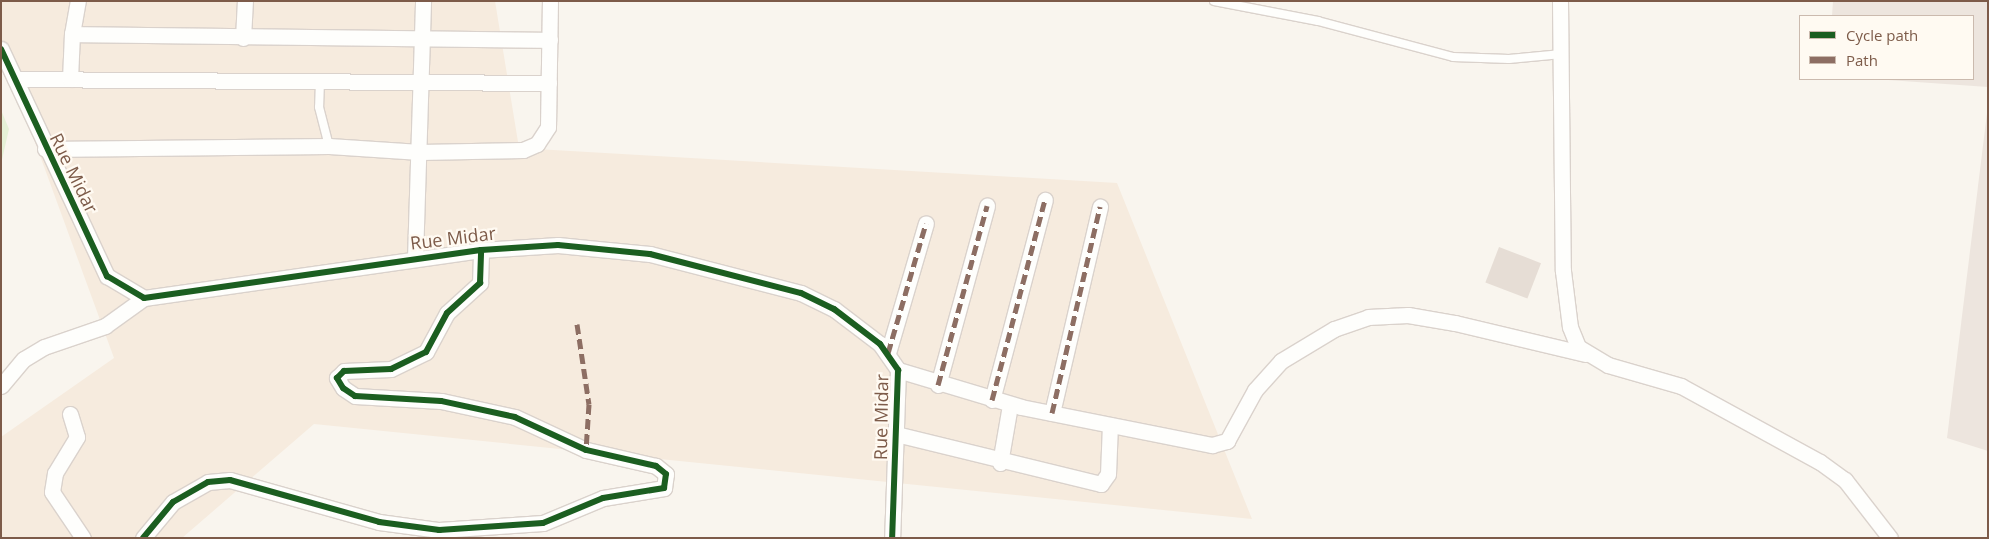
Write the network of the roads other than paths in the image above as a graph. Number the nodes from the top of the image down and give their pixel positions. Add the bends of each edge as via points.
1 (78, 1) edge
2 (245, 1) edge
3 (423, 1) edge
4 (550, 1) edge
5 (1214, 1) edge
6 (1560, 1) edge
7 (72, 34) junction
8 (243, 38) junction
9 (550, 40) junction
10 (420, 42) junction
11 (1, 49) edge
12 (1562, 54) junction
13 (15, 79) junction
14 (70, 79) junction
15 (320, 81) junction
16 (549, 82) junction
17 (419, 83) junction
18 (329, 146) junction
19 (45, 149) junction
20 (420, 152) junction
21 (1045, 200) dead end
22 (988, 206) dead end
23 (1100, 207) dead end
24 (926, 223) dead end
25 (482, 250) junction
26 (415, 258) junction
27 (144, 298) junction
28 (888, 353) junction
29 (1585, 354) junction
30 (898, 370) junction
31 (938, 385) junction
32 (1, 386) edge
33 (992, 400) junction
34 (1010, 404) junction
35 (1052, 413) junction
36 (70, 414) dead end
37 (1110, 425) junction
38 (896, 434) junction
39 (1000, 463) junction
40 (83, 538) edge
41 (143, 538) edge
42 (892, 538) edge
43 (1890, 538) edge

1 - 7 street
2 - 8 street
3 - 10 street
4 - 9 street
5 - 12 lane via 1318,20 1454,57 1490,60
6 - 12 street
7 - 8 street
7 - 14 street
8 - 10 street
9 - 10 street
9 - 16 street
10 - 17 street
11 - 13 street, Rue Midar
12 - 29 street via 1563,271 1570,327
13 - 14 street
13 - 19 street, Rue Midar
14 - 15 street
15 - 17 street
15 - 18 lane via 319,107
16 - 17 street
16 - 20 street via 548,127 537,144 523,150
17 - 20 street
18 - 19 street
18 - 20 street
19 - 27 street, Rue Midar via 107,276
20 - 26 street
21 - 33 street
22 - 31 street
23 - 35 street
24 - 28 street
25 - 26 street, Rue Midar
25 - 28 street, Rue Midar via 607,247 721,272 801,293 834,309
25 - 41 street via 480,283 447,314 426,352 391,369 344,371 337,378 343,388 355,396 441,401 515,417 586,450 656,466 666,474 664,488 603,498 543,524 439,530 379,522 230,480 208,482 173,502
26 - 27 street, Rue Midar
27 - 32 street via 104,326 44,347 24,359
28 - 30 street, Rue Midar
29 - 37 street via 1455,323 1408,315 1368,316 1334,329 1281,361 1255,390 1232,435 1221,445
29 - 43 street via 1681,386 1820,462 1845,480
30 - 31 street
30 - 38 street, Rue Midar
31 - 33 street
33 - 34 street
34 - 35 street
34 - 39 street
35 - 37 street
36 - 40 street via 77,437 55,473 52,492
37 - 39 street via 1108,474 1102,484
38 - 39 street
38 - 42 street, Rue Midar

